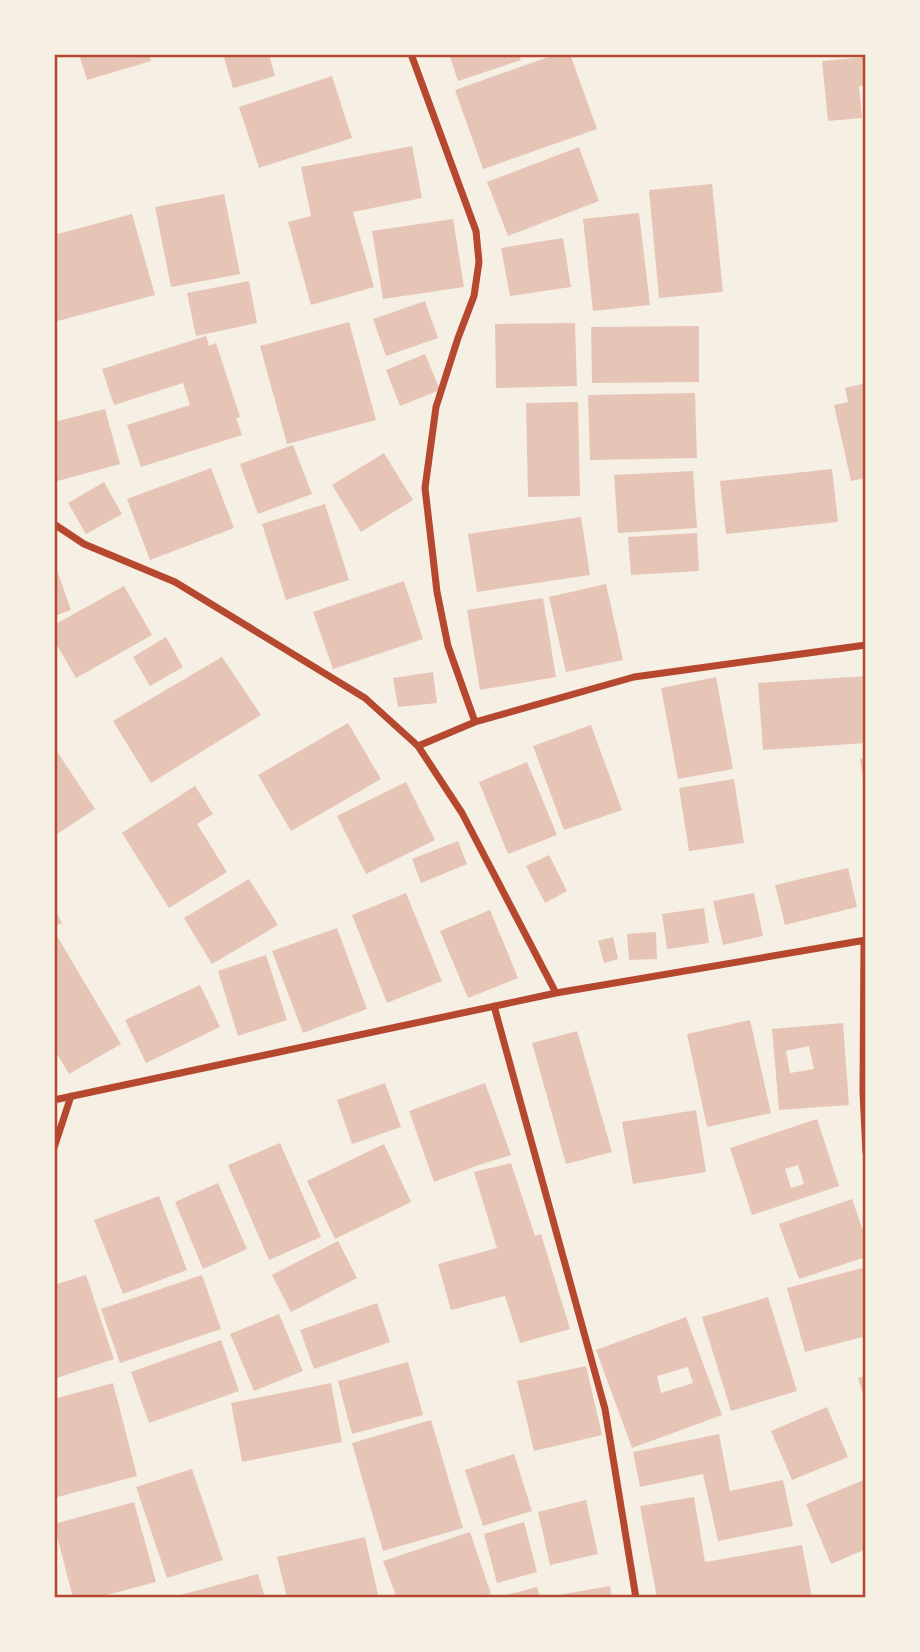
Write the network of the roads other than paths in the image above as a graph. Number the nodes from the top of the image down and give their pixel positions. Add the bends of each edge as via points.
1 (411, 54) edge
2 (54, 524) edge
3 (866, 645) edge
4 (475, 722) junction
5 (418, 746) junction
6 (865, 940) edge
7 (556, 993) junction
8 (494, 1006) junction
9 (71, 1096) junction
10 (54, 1100) edge
11 (54, 1148) edge
12 (866, 1152) edge
13 (636, 1598) edge

1 - 4 street via 476,231 479,262 474,296 436,407 425,488 448,646
2 - 5 street via 85,544 175,583 365,698
3 - 4 street via 634,677
4 - 5 street
5 - 7 street via 462,813
6 - 7 street
6 - 12 street
7 - 8 street
8 - 9 street
8 - 13 street via 605,1409
9 - 10 street
9 - 11 street

